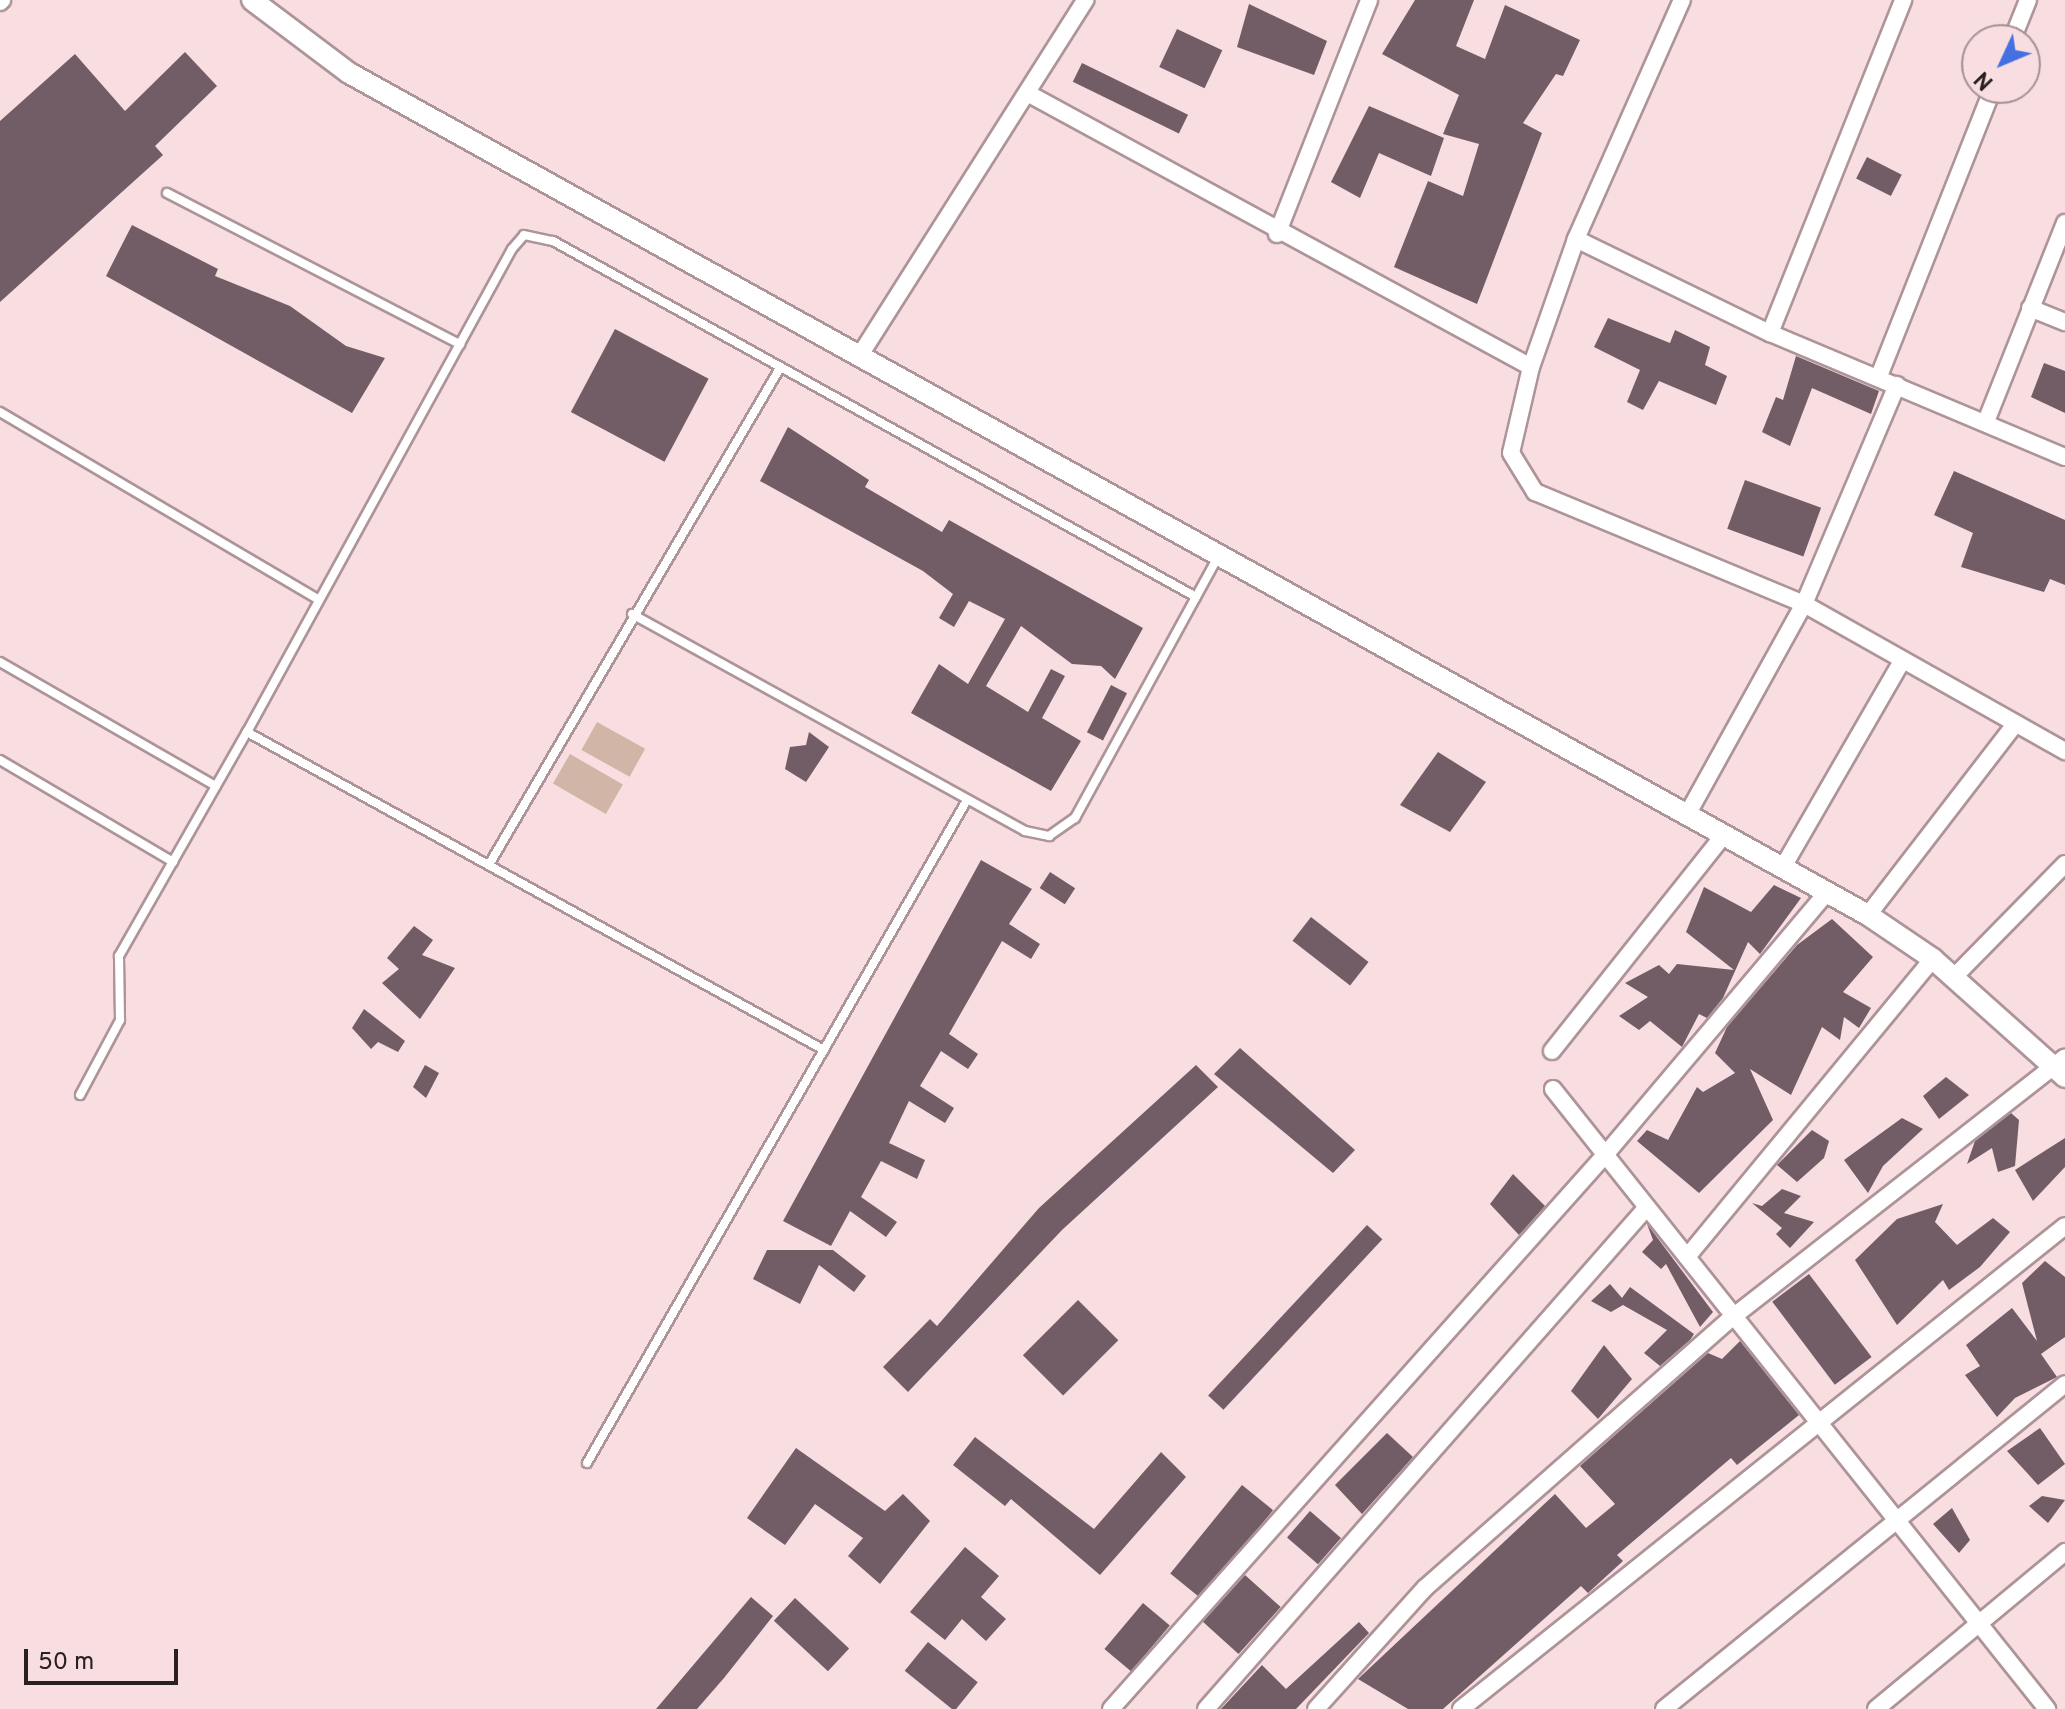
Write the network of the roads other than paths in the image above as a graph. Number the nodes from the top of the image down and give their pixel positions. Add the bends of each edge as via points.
1 (252, 0) edge
2 (1085, 0) edge
3 (1369, 0) edge
4 (1682, 0) edge
5 (1903, 0) edge
6 (2028, 0) edge
7 (2018, 24) edge
8 (1029, 94) junction
9 (1987, 104) edge
10 (167, 193) dead end
11 (2065, 223) edge
12 (1277, 234) junction
13 (1576, 239) junction
14 (2030, 308) junction
15 (2065, 322) edge
16 (1770, 333) junction
17 (460, 344) junction
18 (862, 352) junction
19 (1531, 367) junction
20 (780, 368) junction
21 (1879, 376) junction
22 (1897, 385) junction
23 (0, 412) edge
24 (1987, 419) junction
25 (2065, 457) edge
26 (1218, 557) junction
27 (1196, 597) junction
28 (319, 600) junction
29 (1804, 604) junction
30 (632, 614) junction
31 (1902, 661) junction
32 (0, 662) edge
33 (2016, 723) junction
34 (247, 732) junction
35 (2065, 751) edge
36 (0, 760) edge
37 (216, 786) junction
38 (967, 800) junction
39 (1687, 815) junction
40 (1724, 835) junction
41 (173, 862) junction
42 (490, 863) junction
43 (2065, 864) edge
44 (1783, 867) junction
45 (1827, 892) junction
46 (1868, 915) junction
47 (1933, 959) junction
48 (1953, 978) junction
49 (824, 1050) junction
50 (1552, 1051) dead end
51 (2061, 1067) edge
52 (1553, 1089) dead end
53 (80, 1095) dead end
54 (1605, 1155) junction
55 (1647, 1207) junction
56 (2065, 1226) edge
57 (1687, 1257) junction
58 (1734, 1316) junction
59 (2065, 1384) edge
60 (1816, 1419) junction
61 (587, 1463) dead end
62 (1897, 1521) junction
63 (2065, 1552) edge
64 (1979, 1624) junction
65 (1111, 1709) edge
66 (1206, 1709) edge
67 (1316, 1709) edge
68 (1461, 1709) edge
69 (1664, 1709) edge
70 (1876, 1709) edge
71 (2047, 1709) edge

1 - 18 street via 349,73
2 - 8 street
3 - 12 street
4 - 13 street
5 - 16 street
6 - 7 street
8 - 12 street
8 - 18 street
9 - 21 street
10 - 17 lane
11 - 14 street
12 - 19 street
13 - 16 street
13 - 19 street
14 - 15 street
14 - 24 street
16 - 21 street
17 - 20 lane via 512,249 535,234
17 - 28 lane
18 - 26 street
19 - 29 street via 1511,453 1535,492
20 - 27 lane
20 - 30 lane
21 - 22 street
22 - 24 street
22 - 29 street
23 - 28 lane
24 - 25 street
26 - 27 lane
26 - 39 street
27 - 38 lane via 1064,830 1025,831
28 - 34 lane
29 - 31 street
29 - 39 street
30 - 38 lane
30 - 42 lane
31 - 33 street
31 - 44 street
32 - 37 lane
33 - 35 street
33 - 46 street
34 - 37 lane
34 - 42 lane
36 - 41 lane
37 - 41 lane
38 - 49 lane
39 - 40 street
40 - 44 street
40 - 50 street
41 - 53 lane via 119,956 120,1020
42 - 49 lane
43 - 48 street
44 - 45 street
45 - 46 street
45 - 54 street
46 - 47 street
47 - 48 street
47 - 57 street
48 - 51 street
49 - 61 lane
51 - 58 street
52 - 54 street
54 - 55 street
54 - 65 street
55 - 57 street
55 - 66 street
56 - 60 street
57 - 58 street
58 - 60 street
58 - 67 street via 1425,1588
59 - 62 street
60 - 62 street
60 - 68 street
62 - 64 street
62 - 69 street
63 - 64 street
64 - 70 street
64 - 71 street

